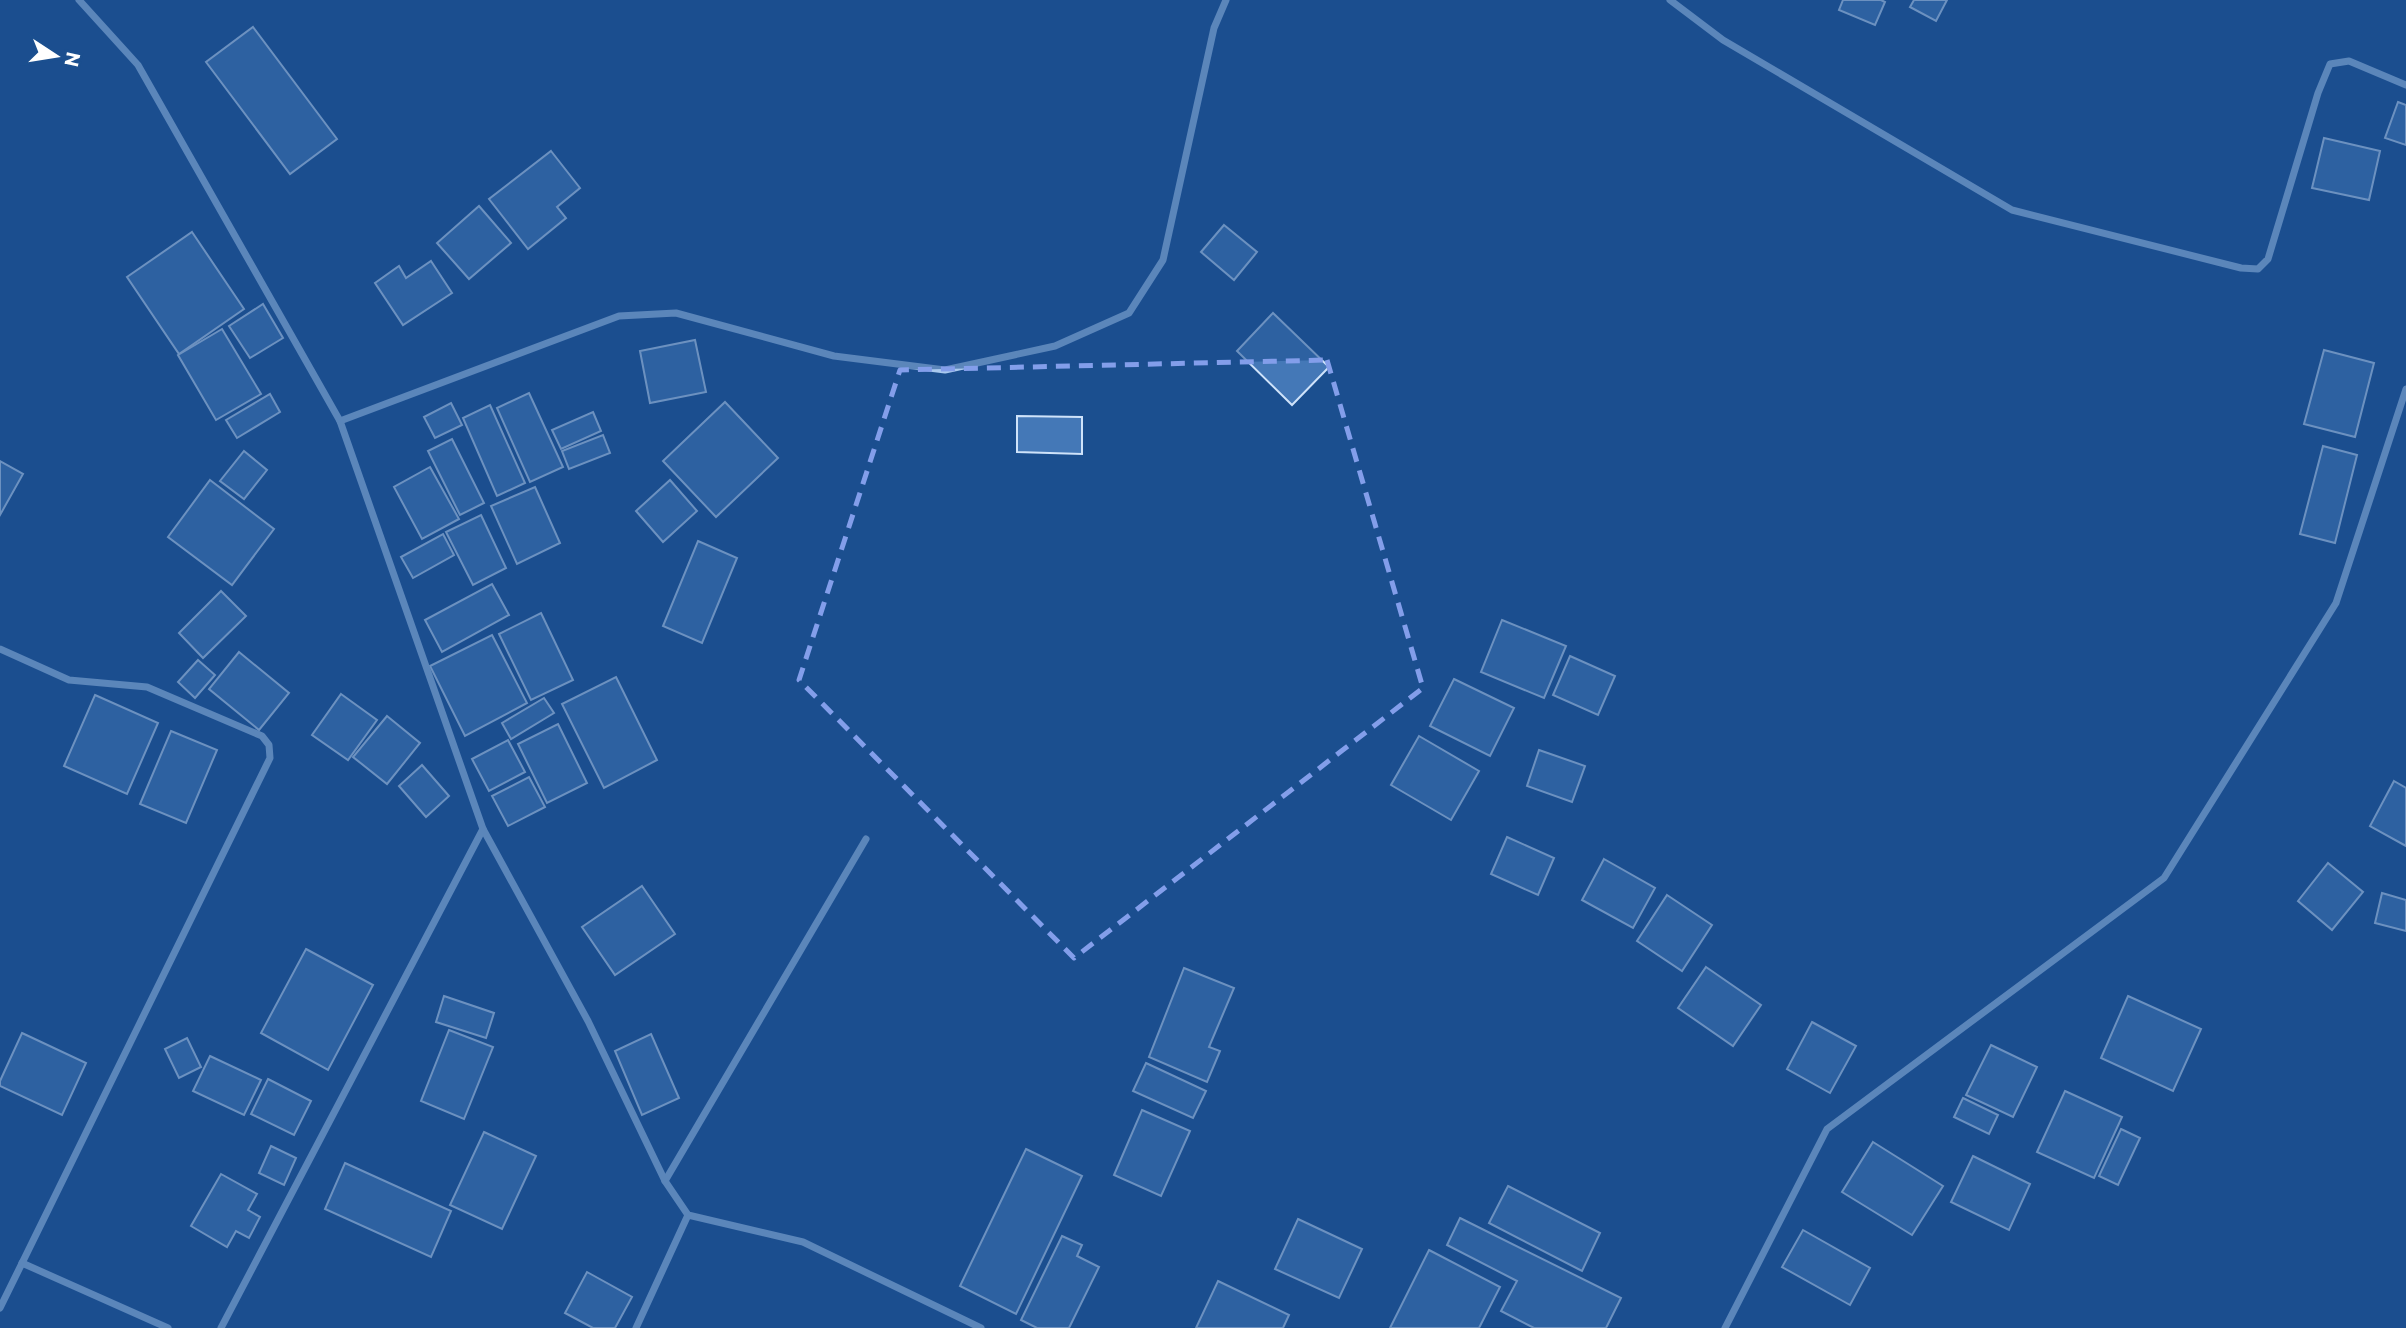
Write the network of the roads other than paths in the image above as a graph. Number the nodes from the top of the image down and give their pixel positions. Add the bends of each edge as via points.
1 (79, 0) edge
2 (1226, 0) edge
3 (1670, 0) edge
4 (2406, 85) edge
5 (2406, 389) edge
6 (340, 421) junction
7 (0, 649) edge
8 (483, 829) junction
9 (866, 839) dead end
10 (665, 1181) junction
11 (688, 1214) junction
12 (22, 1264) junction
13 (0, 1308) edge
14 (168, 1328) edge
15 (221, 1328) edge
16 (636, 1328) edge
17 (981, 1328) edge
18 (1725, 1328) edge

1 - 6 street via 138,65
2 - 6 street via 1214,28 1163,260 1129,313 1055,346 945,370 834,356 676,313 619,316
3 - 4 street via 1723,40 2012,210 2241,268 2258,269 2268,259 2330,65 2349,61
5 - 18 street via 2336,603 2164,878 1827,1129
6 - 8 street
7 - 12 street via 69,680 147,687 262,736 269,745 270,758
8 - 10 street via 587,1021
8 - 15 street
9 - 10 street
10 - 11 street
11 - 16 street
11 - 17 street via 803,1241
12 - 13 street
12 - 14 street

